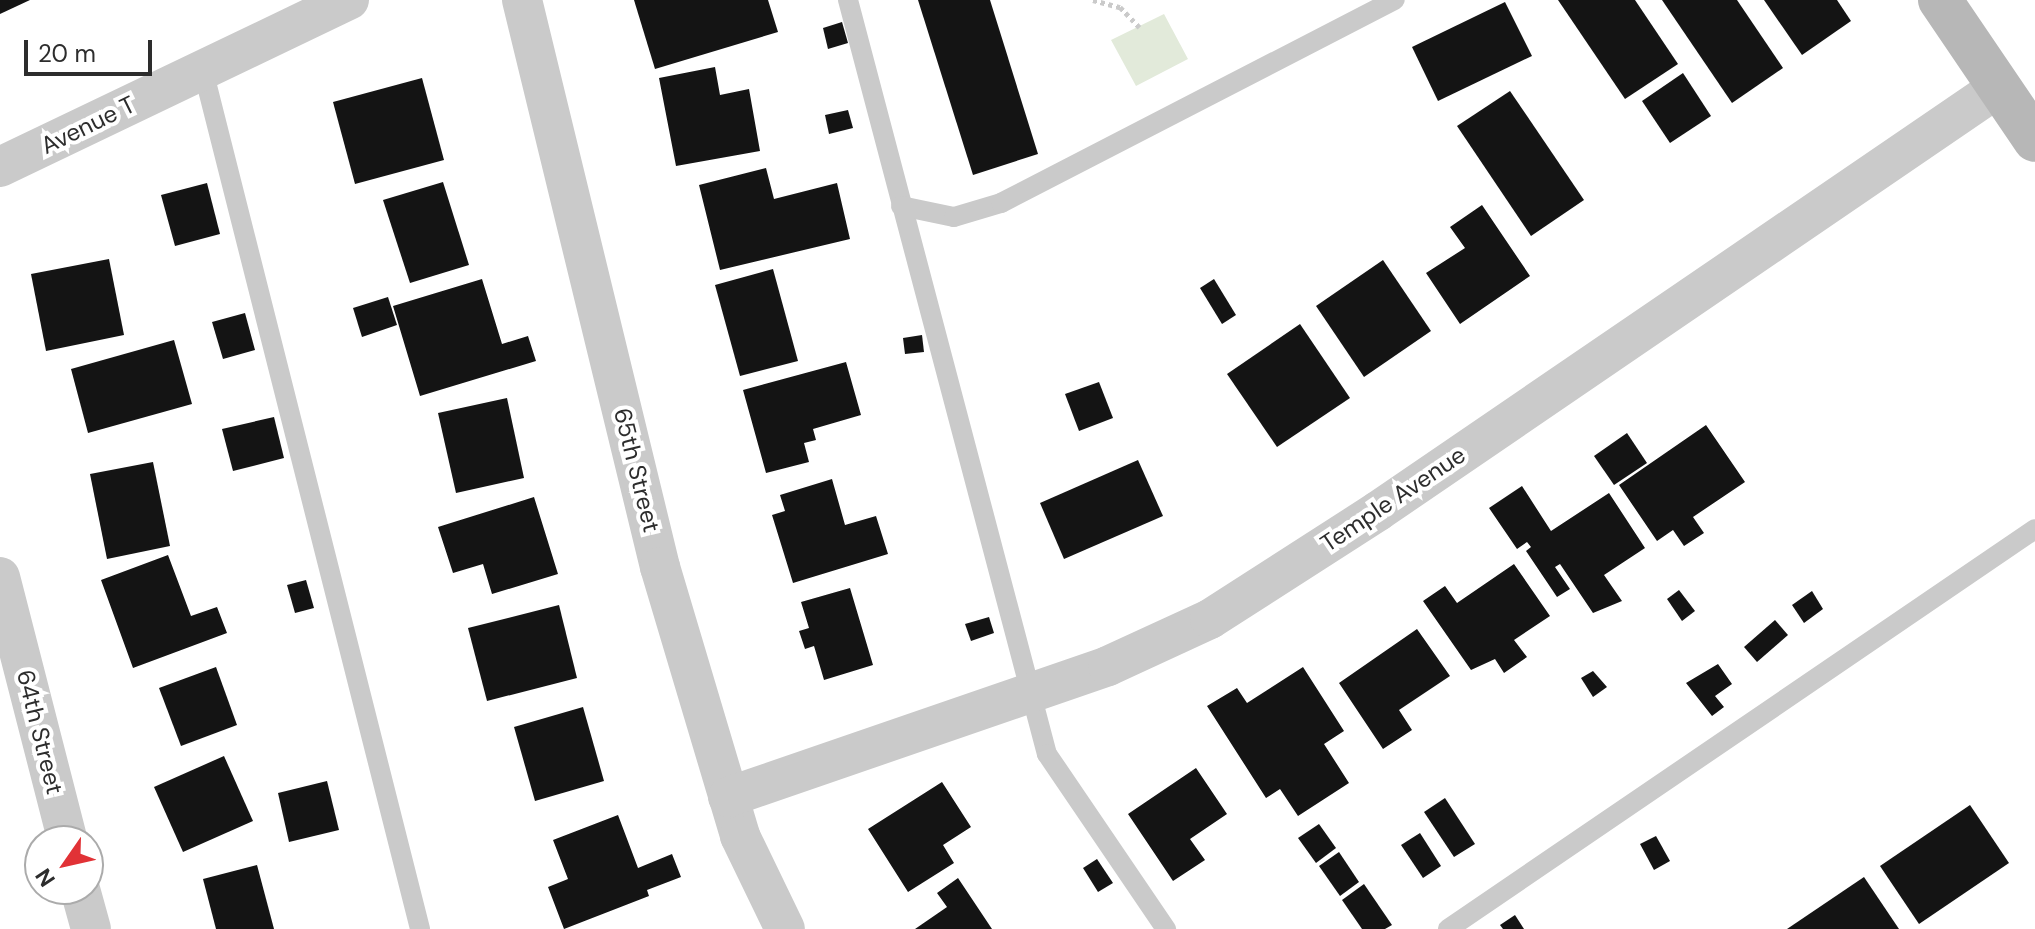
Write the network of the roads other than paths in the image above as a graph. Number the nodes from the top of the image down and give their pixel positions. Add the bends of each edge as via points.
1 (349, 0) edge
2 (522, 0) edge
3 (848, 0) edge
4 (1395, 0) edge
5 (1940, 0) edge
6 (203, 70) junction
7 (1999, 87) junction
8 (2035, 140) edge
9 (0, 167) edge
10 (901, 206) junction
11 (2035, 529) edge
12 (0, 577) edge
13 (1027, 693) junction
14 (728, 797) junction
15 (64, 825) edge
16 (84, 905) edge
17 (91, 929) edge
18 (420, 929) edge
19 (785, 929) edge
20 (1166, 929) edge
21 (1448, 929) edge

1 - 6 street, Avenue T
2 - 14 street, 65th Street via 660,567
3 - 10 lane
4 - 10 lane via 1001,203 954,217
5 - 7 street
6 - 9 street, Avenue T
6 - 18 lane
7 - 8 street
7 - 13 street, Temple Avenue via 1378,511 1210,619 1108,666
10 - 13 lane
11 - 21 lane
12 - 15 street, 64th Street
13 - 14 street, Temple Avenue
13 - 20 lane via 1047,754
14 - 19 street, 65th Street via 740,836
16 - 17 street

